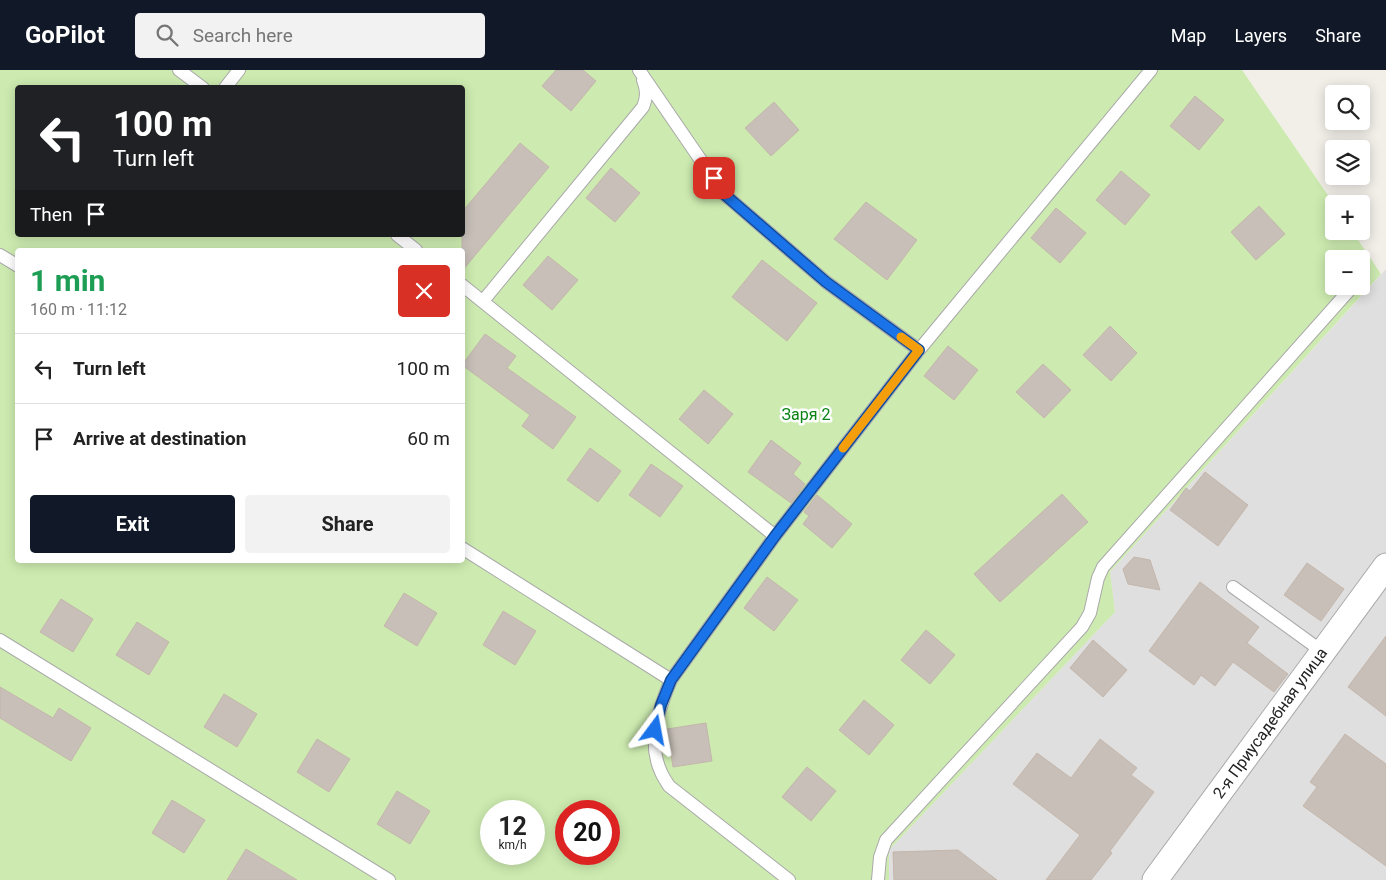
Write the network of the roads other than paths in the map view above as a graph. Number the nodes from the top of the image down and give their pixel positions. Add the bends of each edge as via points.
1 (179, 70) edge
2 (238, 70) edge
3 (639, 70) edge
4 (1151, 70) edge
5 (199, 85) edge
6 (227, 85) edge
7 (400, 237) edge
8 (413, 248) edge
9 (0, 256) edge
10 (15, 264) edge
11 (465, 288) edge
12 (1345, 295) edge
13 (483, 301) junction
14 (919, 350) junction
15 (775, 536) junction
16 (465, 550) edge
17 (1386, 566) edge
18 (1233, 587) dead end
19 (0, 640) edge
20 (1322, 652) junction
21 (671, 680) junction
22 (773, 875) edge
23 (388, 880) edge
24 (789, 880) edge
25 (878, 880) edge
26 (1155, 880) edge

1 - 5 lane
2 - 6 lane
3 - 13 lane via 646,87 643,107
3 - 14 lane via 724,194 826,282
4 - 14 lane
7 - 8 lane
9 - 10 lane
11 - 13 lane
12 - 25 lane via 1103,568 1090,613 1082,627 886,840 880,857
13 - 15 lane
14 - 15 lane
15 - 21 lane
16 - 21 lane
17 - 20 street, 2-я Приусадебная улица
18 - 20 lane
19 - 23 lane
20 - 26 street, 2-я Приусадебная улица
21 - 22 lane via 655,730 660,771 669,786
22 - 24 lane

